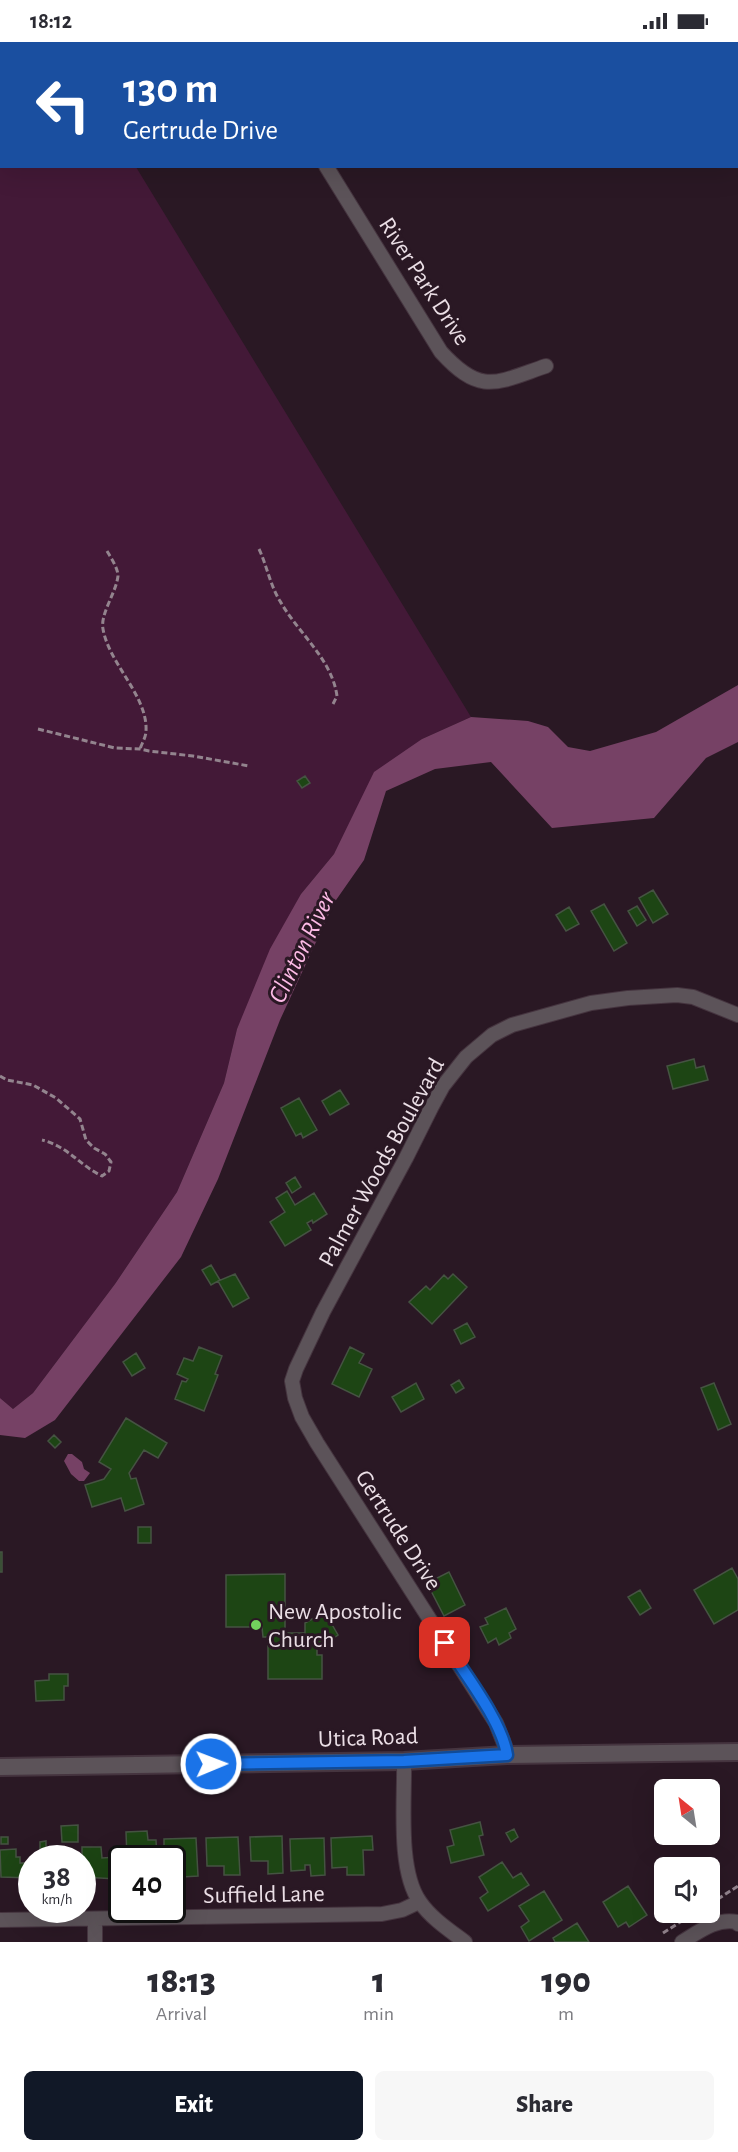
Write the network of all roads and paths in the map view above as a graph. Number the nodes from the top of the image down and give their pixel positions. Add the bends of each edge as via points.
1 (327, 168) edge
2 (546, 366) dead end
3 (259, 549) dead end
4 (107, 551) dead end
5 (332, 706) dead end
6 (38, 729) dead end
7 (140, 749) junction
8 (249, 766) dead end
9 (738, 1014) edge
10 (0, 1076) edge
11 (42, 1140) dead end
12 (293, 1389) joint
13 (738, 1752) edge
14 (507, 1755) junction
15 (404, 1761) junction
16 (0, 1767) edge
17 (738, 1886) edge
18 (720, 1898) edge
19 (419, 1902) junction
20 (96, 1919) edge
21 (0, 1920) edge
22 (18, 1920) edge
23 (95, 1923) edge
24 (680, 1923) edge
25 (737, 1923) edge
26 (663, 1934) dead end
27 (95, 1942) edge
28 (465, 1942) edge
29 (682, 1942) edge

1 - 2 street, River Park Drive via 441,352 457,369 472,379 488,382
3 - 5 path via 286,613 332,673 337,696
4 - 7 path via 118,575 102,628 142,710 146,731
6 - 7 path via 115,748
7 - 8 path
9 - 12 street, Palmer Woods Boulevard via 693,997 628,998 565,1009 512,1024 477,1046 455,1069 431,1108 308,1342 292,1381
10 - 11 path via 33,1085 56,1098 80,1119 86,1140 111,1162 109,1171 102,1176 91,1171 74,1155
12 - 14 street, Gertrude Drive via 298,1408 317,1443 496,1723
13 - 14 street, Utica Road
14 - 15 street, Utica Road
15 - 16 street, Utica Road
15 - 19 street via 404,1845
17 - 18 path
19 - 20 street, Suffield Lane via 382,1914
19 - 28 street
21 - 22 street, Suffield Lane
23 - 27 street
24 - 26 path
25 - 29 street via 726,1920 711,1924

